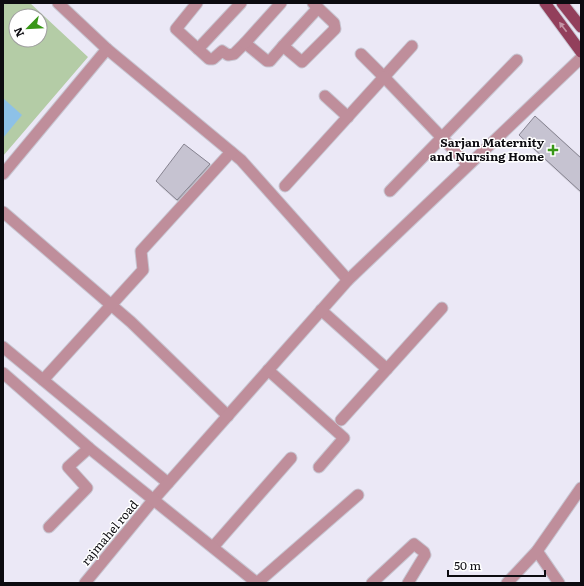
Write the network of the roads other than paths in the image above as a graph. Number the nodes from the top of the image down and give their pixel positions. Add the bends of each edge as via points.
1 (58, 3) edge
2 (197, 3) edge
3 (241, 3) edge
4 (281, 3) edge
5 (544, 3) edge
6 (562, 3) edge
7 (316, 5) edge
8 (581, 28) edge
9 (244, 43) junction
10 (283, 46) junction
11 (412, 46) dead end
12 (107, 49) junction
13 (198, 49) junction
14 (581, 52) edge
15 (361, 54) dead end
16 (581, 58) edge
17 (517, 60) dead end
18 (384, 77) junction
19 (325, 96) dead end
20 (348, 117) junction
21 (441, 137) junction
22 (231, 152) junction
23 (468, 165) junction
24 (3, 174) edge
25 (284, 186) dead end
26 (390, 191) dead end
27 (3, 212) edge
28 (348, 280) junction
29 (112, 305) junction
30 (442, 308) dead end
31 (321, 310) junction
32 (3, 347) edge
33 (268, 370) junction
34 (387, 370) junction
35 (3, 373) edge
36 (43, 380) junction
37 (228, 416) junction
38 (341, 420) dead end
39 (89, 448) junction
40 (291, 458) dead end
41 (319, 467) dead end
42 (168, 483) junction
43 (581, 488) edge
44 (358, 495) dead end
45 (154, 499) junction
46 (49, 527) dead end
47 (213, 547) junction
48 (537, 551) junction
49 (92, 581) edge
50 (257, 583) edge
51 (372, 583) edge
52 (408, 583) edge
53 (507, 583) edge
54 (559, 583) edge

1 - 12 street
2 - 13 street via 176,29
3 - 13 street
4 - 9 street
14 -> 5 main road
6 - 8 main road
7 - 10 street
7 - 10 street via 334,24 335,29 304,62
9 - 10 street via 268,62
9 - 13 street via 234,54 228,55 222,51 210,60
11 - 18 street
12 - 22 street
12 - 24 street
15 - 18 street
16 - 23 street, rajmahel road
17 - 21 street
18 - 20 street
18 - 21 street
19 - 20 street
20 - 25 street
21 - 23 street
21 - 26 street
22 - 28 street
22 - 29 street via 141,251 143,270
23 - 28 street, rajmahel road
27 - 29 street
28 - 31 street, rajmahel road
29 - 36 street
29 - 37 street
30 - 34 street
31 - 33 street, rajmahel road
31 - 34 street
32 - 36 street
33 - 37 street, rajmahel road
33 - 41 street via 344,438
34 - 38 street
35 - 39 street
36 - 42 street
37 - 42 street, rajmahel road
39 - 45 street
39 - 46 street via 68,467 87,488
40 - 47 street
42 - 45 street, rajmahel road
43 - 48 street
44 - 50 street
45 - 47 street
45 - 49 street, rajmahel road
47 - 50 street
48 - 53 street
48 - 54 street
51 - 52 street via 414,544 425,555

